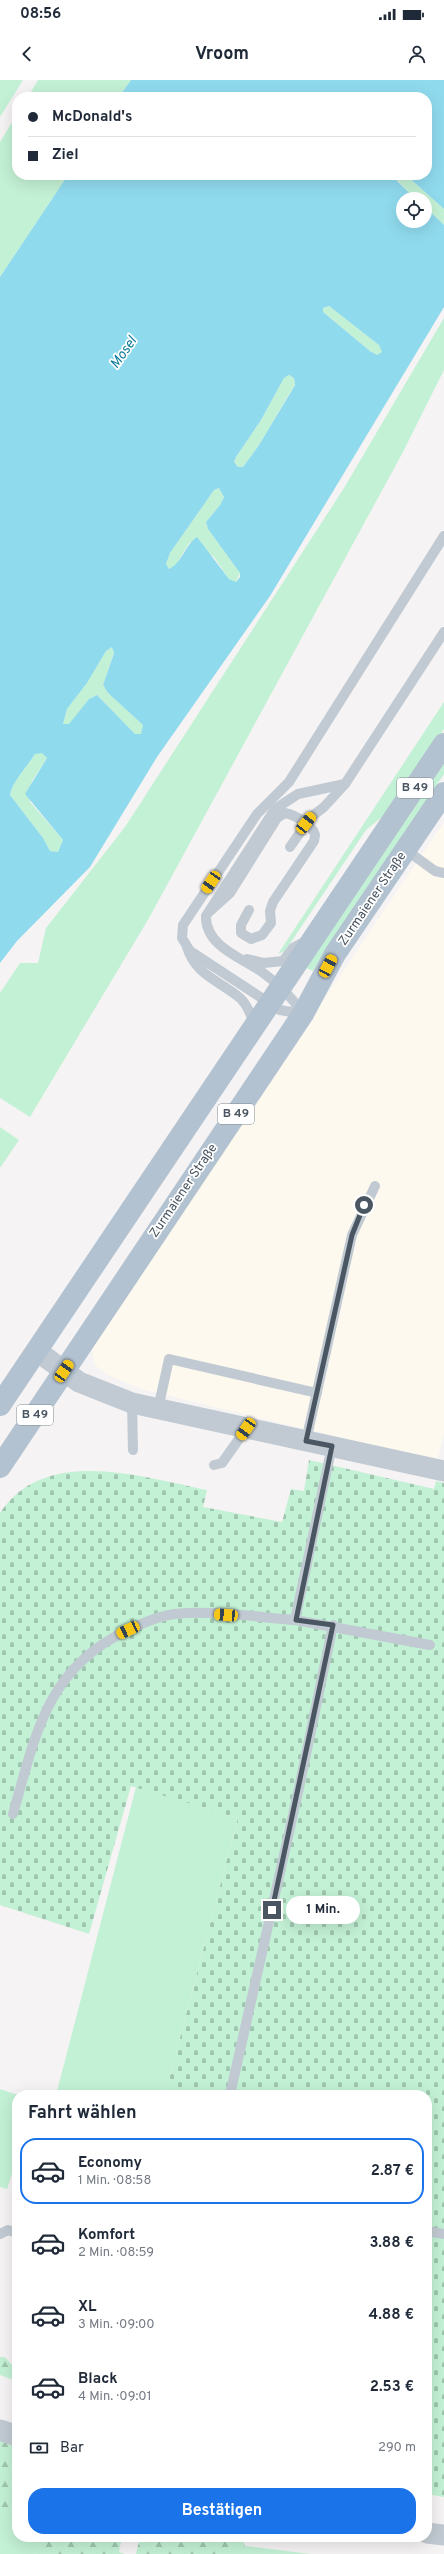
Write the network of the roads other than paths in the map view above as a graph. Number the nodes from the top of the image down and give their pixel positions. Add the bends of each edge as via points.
1 (444, 536) edge
2 (444, 632) edge
3 (444, 744) edge
4 (344, 784) junction
5 (444, 793) edge
6 (306, 823) junction
7 (290, 847) dead end
8 (406, 850) junction
9 (441, 870) edge
10 (248, 910) dead end
11 (207, 913) junction
12 (316, 935) junction
13 (187, 947) junction
14 (238, 958) junction
15 (276, 996) junction
16 (303, 1014) junction
17 (255, 1025) junction
18 (375, 1186) dead end
19 (37, 1351) junction
20 (64, 1371) junction
21 (318, 1393) junction
22 (132, 1403) junction
23 (0, 1405) edge
24 (158, 1409) junction
25 (246, 1429) junction
26 (306, 1441) junction
27 (332, 1446) junction
28 (133, 1450) dead end
29 (2, 1461) edge
30 (214, 1465) dead end
31 (444, 1471) edge
32 (296, 1620) junction
33 (333, 1625) junction
34 (430, 1645) dead end
35 (13, 1814) dead end
36 (231, 2090) edge
37 (12, 2231) edge
38 (432, 2232) edge
39 (0, 2234) edge
40 (444, 2234) edge
41 (0, 2430) edge
42 (12, 2434) edge
43 (432, 2534) edge
44 (444, 2536) edge

1 - 13 lane via 289,782 257,814 187,919 182,930
2 - 4 lane
3 - 12 main road, Zurmaiener Straße / B 49
4 - 6 lane
4 - 11 lane via 298,794 275,809
5 - 8 main road, Zurmaiener Straße / B 49
6 - 7 lane
6 - 10 lane via 315,831 314,841 273,902 270,911 271,923 262,936 252,938 241,933 241,925
6 - 11 lane via 285,813 277,818 230,893
8 - 9 lane
8 - 16 main road, Zurmaiener Straße / B 49 via 335,954
11 - 14 lane via 210,934
12 - 14 lane via 293,948 283,961 264,963
12 - 15 main road, Zurmaiener Straße / B 49
13 - 15 lane
13 - 17 lane via 190,958 205,976 240,998
14 - 15 lane via 263,972
15 - 16 lane via 292,998
15 - 16 lane via 280,1010
15 - 17 main road, Zurmaiener Straße / B 49
16 - 20 main road, Zurmaiener Straße / B 49
17 - 19 main road, Zurmaiener Straße / B 49
18 - 21 lane via 352,1235
19 - 20 street
19 - 23 main road, Zurmaiener Straße / B 49
20 - 22 street via 79,1382
20 - 29 main road, Zurmaiener Straße / B 49
21 - 24 lane via 169,1359
21 - 26 lane
22 - 24 street
22 - 28 lane
24 - 25 street
25 - 26 street
25 - 30 lane via 222,1463
26 - 27 street
27 - 31 street
27 - 32 lane
32 - 33 lane
32 - 35 lane via 174,1614 139,1625 97,1648 61,1682 49,1701 30,1752
33 - 34 lane
33 - 36 lane
37 - 39 lane via 8,2230
38 - 40 lane
41 - 42 street
43 - 44 street

